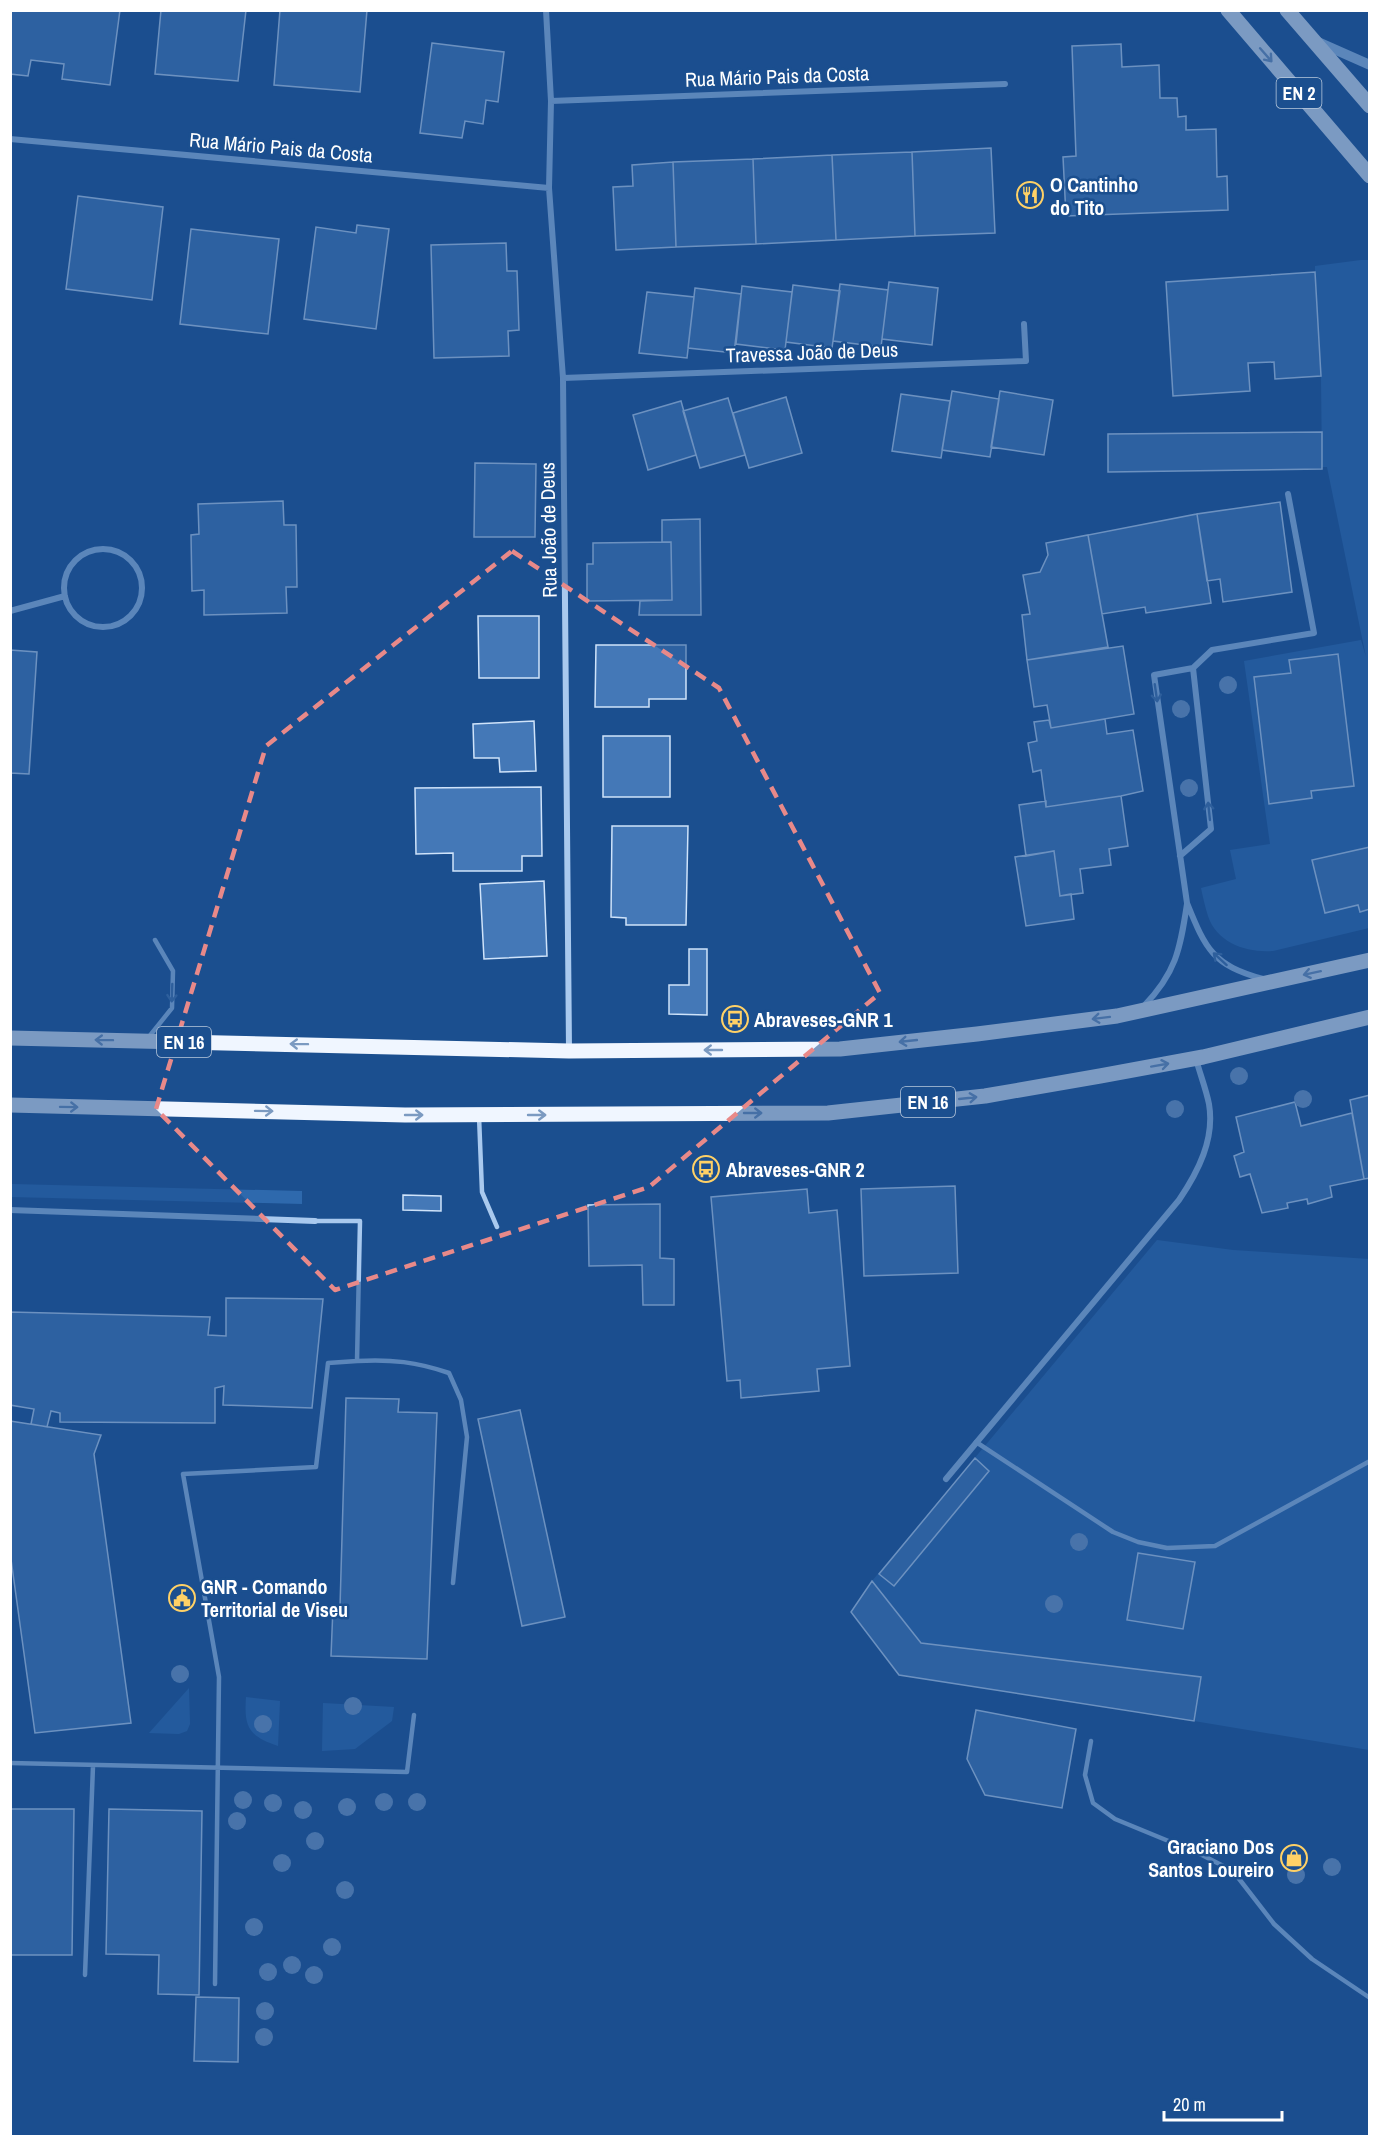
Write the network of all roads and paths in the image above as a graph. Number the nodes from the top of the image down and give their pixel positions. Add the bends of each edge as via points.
1 (546, 10) edge
2 (1228, 10) edge
3 (1287, 10) edge
4 (1312, 40) junction
5 (1370, 65) edge
6 (1005, 84) dead end
7 (550, 100) junction
8 (1370, 106) edge
9 (10, 139) edge
10 (1370, 176) edge
11 (549, 188) junction
12 (1024, 324) dead end
13 (562, 378) junction
14 (1288, 494) dead end
15 (65, 596) junction
16 (10, 611) edge
17 (1193, 668) junction
18 (1180, 856) junction
19 (1187, 903) junction
20 (155, 940) dead end
21 (1370, 960) edge
22 (1273, 981) junction
23 (1138, 1012) junction
24 (1370, 1017) edge
25 (10, 1038) edge
26 (145, 1041) junction
27 (569, 1051) junction
28 (1196, 1058) junction
29 (10, 1105) edge
30 (479, 1115) junction
31 (10, 1210) edge
32 (315, 1221) joint
33 (497, 1227) dead end
34 (357, 1361) junction
35 (976, 1442) junction
36 (1370, 1461) edge
37 (945, 1479) dead end
38 (453, 1583) dead end
39 (414, 1715) dead end
40 (1090, 1741) dead end
41 (10, 1763) edge
42 (93, 1766) junction
43 (219, 1769) junction
44 (85, 1975) dead end
45 (215, 1984) dead end
46 (1370, 1998) edge

1 - 7 street, Rua João de Deus
2 -> 10 main road, EN 2
3 - 4 main road, EN 2
4 - 5 street
4 - 8 main road, EN 2
6 - 7 street, Rua Mário Pais da Costa
7 - 11 street, Rua João de Deus
9 - 11 street, Rua Mário Pais da Costa
11 - 13 street, Rua João de Deus
12 - 13 street, Travessa João de Deus via 1026,360
13 - 27 street, Rua João de Deus
14 - 17 street via 1314,633 1212,650
15 - 15 street via 78,618 90,625 117,625 137,608 142,583 126,557 109,549 97,550 75,561 64,584
15 - 16 street
18 -> 17 street via 1210,829
17 -> 18 street via 1154,675
18 - 19 street
22 -> 19 street via 1229,967 1216,958 1201,938
19 - 23 street via 1173,967 1160,989
20 -> 26 lane via 173,971 172,1008
21 -> 22 main road, EN 16
22 - 23 main road, EN 16
23 -> 27 main road, EN 16 via 840,1048
24 - 28 main road, EN 16
26 -> 25 main road, EN 16
27 -> 26 main road, EN 16
30 -> 28 main road, EN 16 via 828,1113 985,1096
28 - 35 street via 1209,1106 1208,1139 1197,1173 1179,1200
29 -> 30 main road, EN 16
30 - 33 lane via 482,1192
31 - 32 street
32 - 34 lane via 360,1221
34 - 38 lane via 422,1364 449,1373 461,1400 467,1437
34 - 43 lane via 328,1363 316,1467 183,1474 219,1677
35 - 36 lane via 1113,1532 1167,1548 1215,1546
35 - 37 street
39 - 43 lane via 407,1772
40 - 46 lane via 1084,1775 1094,1803 1115,1819 1233,1871 1274,1924 1312,1959
41 - 42 lane
42 - 43 lane
42 - 44 lane
43 - 45 lane

